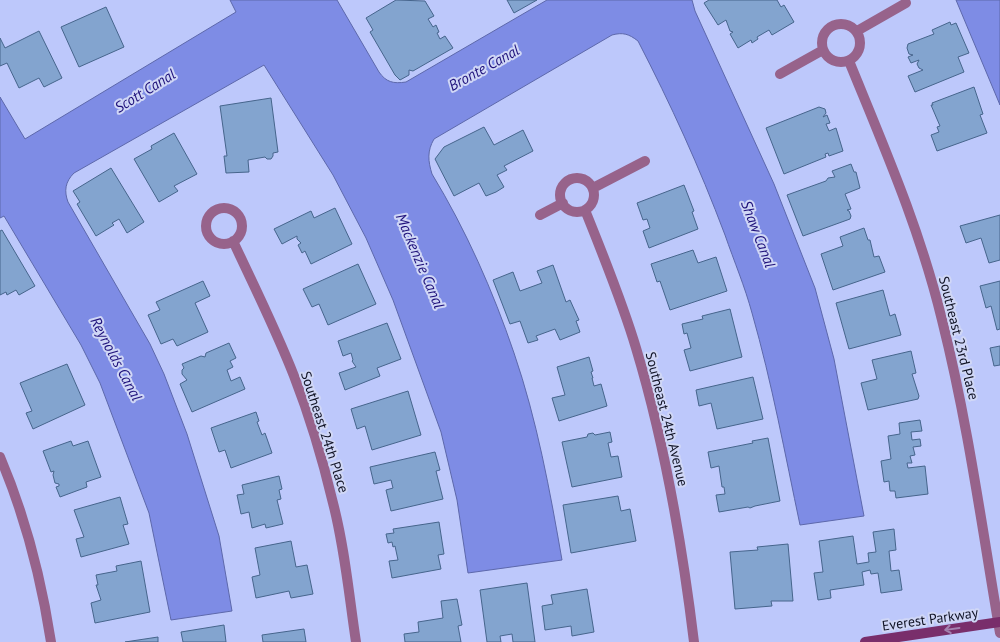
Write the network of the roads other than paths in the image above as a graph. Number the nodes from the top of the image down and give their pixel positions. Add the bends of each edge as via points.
1 (906, 4) dead end
2 (857, 31) junction
3 (823, 50) junction
4 (849, 61) junction
5 (780, 74) dead end
6 (645, 161) dead end
7 (593, 188) junction
8 (563, 203) junction
9 (585, 210) junction
10 (540, 215) dead end
11 (233, 242) dead end
12 (0, 457) edge
13 (999, 626) edge
14 (51, 642) edge
15 (356, 642) edge
16 (694, 642) edge
17 (865, 642) edge

1 - 2 street
2 - 3 street via 847,24 829,27 822,38
2 - 4 street via 860,48
3 - 4 street via 837,62
3 - 5 street
4 - 13 street, Southeast 23rd Place via 907,202 942,318 961,398
6 - 7 street
7 - 8 street via 582,178 568,181 560,194
7 - 9 street via 592,203
8 - 9 street via 570,210
8 - 10 street
9 - 16 street, Southeast 24th Avenue via 636,348 656,419 677,519
11 - 15 street, Southeast 24th Place via 284,351 319,453 334,504
12 - 14 street via 28,530
13 -> 17 street, Everest Parkway

